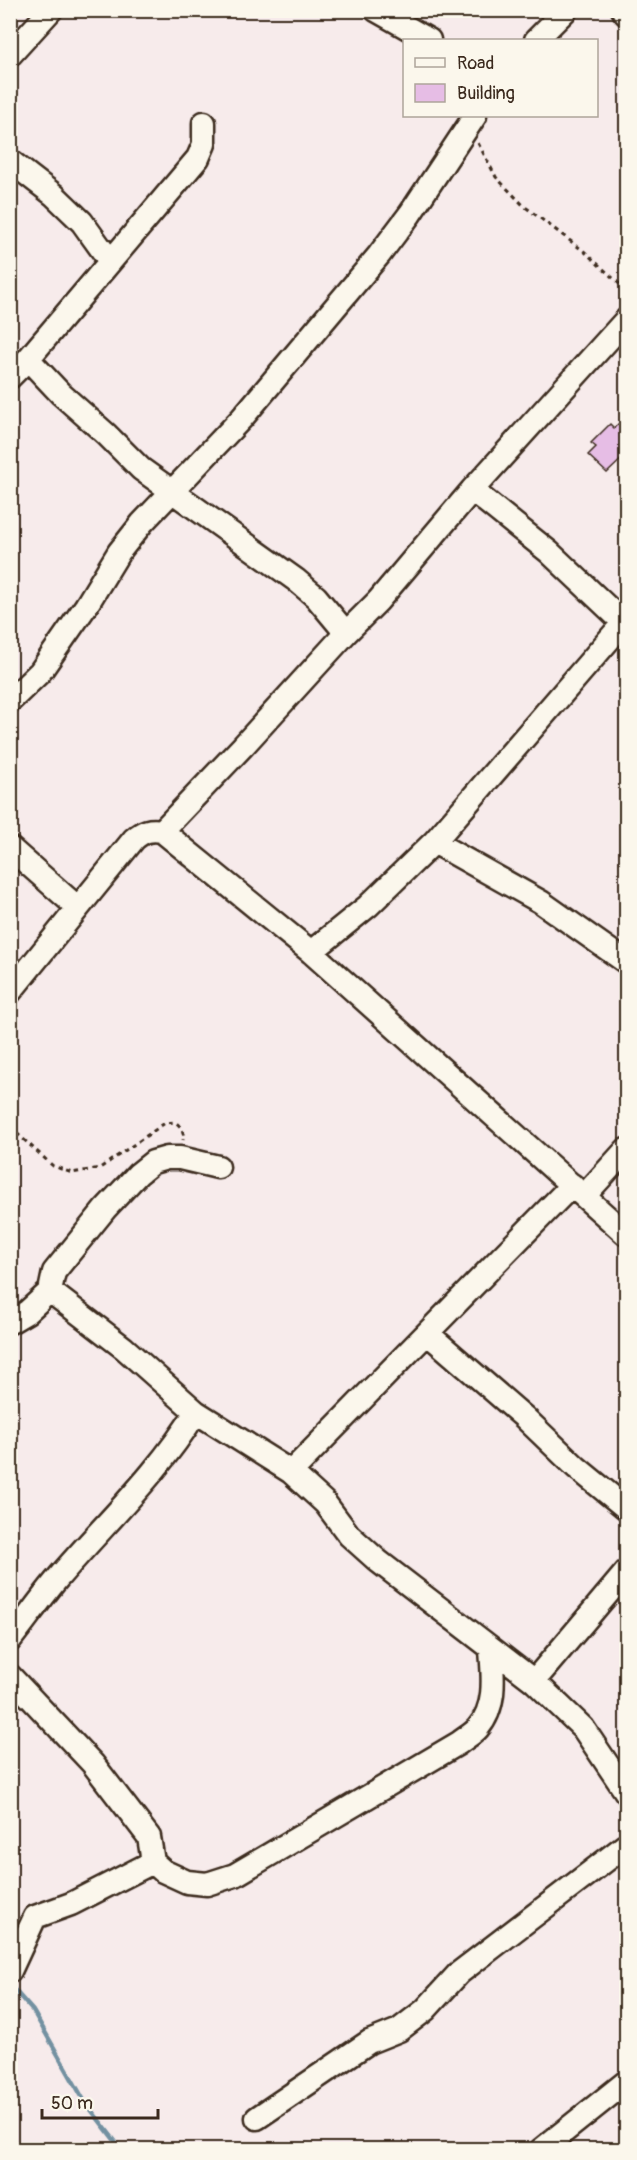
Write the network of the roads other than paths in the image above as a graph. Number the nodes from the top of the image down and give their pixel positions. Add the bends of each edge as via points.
1 (51, 10) edge
2 (376, 10) edge
3 (566, 10) edge
4 (623, 10) edge
5 (627, 14) edge
6 (427, 39) edge
7 (537, 39) edge
8 (10, 55) edge
9 (471, 121) edge
10 (204, 123) dead end
11 (10, 161) edge
12 (110, 261) junction
13 (627, 320) edge
14 (28, 359) junction
15 (10, 377) edge
16 (173, 490) junction
17 (472, 490) junction
18 (625, 621) edge
19 (346, 633) junction
20 (12, 696) edge
21 (162, 831) junction
22 (434, 842) junction
23 (10, 848) edge
24 (78, 908) junction
25 (311, 952) junction
26 (627, 962) edge
27 (10, 992) edge
28 (627, 1150) edge
29 (218, 1167) dead end
30 (578, 1190) junction
31 (627, 1234) edge
32 (50, 1291) junction
33 (10, 1322) edge
34 (427, 1333) junction
35 (196, 1412) junction
36 (291, 1472) junction
37 (627, 1508) edge
38 (627, 1572) edge
39 (10, 1640) edge
40 (491, 1650) junction
41 (10, 1676) edge
42 (534, 1681) junction
43 (627, 1792) edge
44 (627, 1845) edge
45 (153, 1862) junction
46 (10, 1971) edge
47 (627, 2082) edge
48 (257, 2118) dead end
49 (541, 2150) edge

1 - 8 street
2 - 6 street
3 - 7 street
4 - 5 street
9 - 16 street via 379,255 242,418
10 - 12 street via 204,144 198,158
11 - 12 street via 82,222
12 - 14 street
13 - 17 street
14 - 15 street
14 - 16 street via 141,469
16 - 19 street via 296,580
16 - 20 street via 118,552 40,672
17 - 18 street
17 - 19 street
18 - 22 street
19 - 21 street
21 - 24 street via 151,829 134,839
21 - 25 street
22 - 25 street via 368,906
22 - 26 street via 541,902
23 - 24 street
24 - 27 street
25 - 30 street
28 - 30 street
29 - 32 street via 180,1158 153,1162 105,1209 54,1272
30 - 31 street
30 - 34 street
32 - 33 street
32 - 35 street via 124,1348
34 - 36 street
34 - 37 street
35 - 36 street
35 - 39 street via 178,1442
36 - 40 street via 378,1561
38 - 42 street
40 - 42 street
40 - 45 street via 494,1687 490,1705 479,1727 459,1743 235,1875 207,1884 187,1882
41 - 45 street via 93,1764 149,1837
42 - 43 street via 583,1728
44 - 48 street via 459,1973 425,2010 399,2030 369,2042
45 - 46 street via 71,1904 35,1917
47 - 49 street

